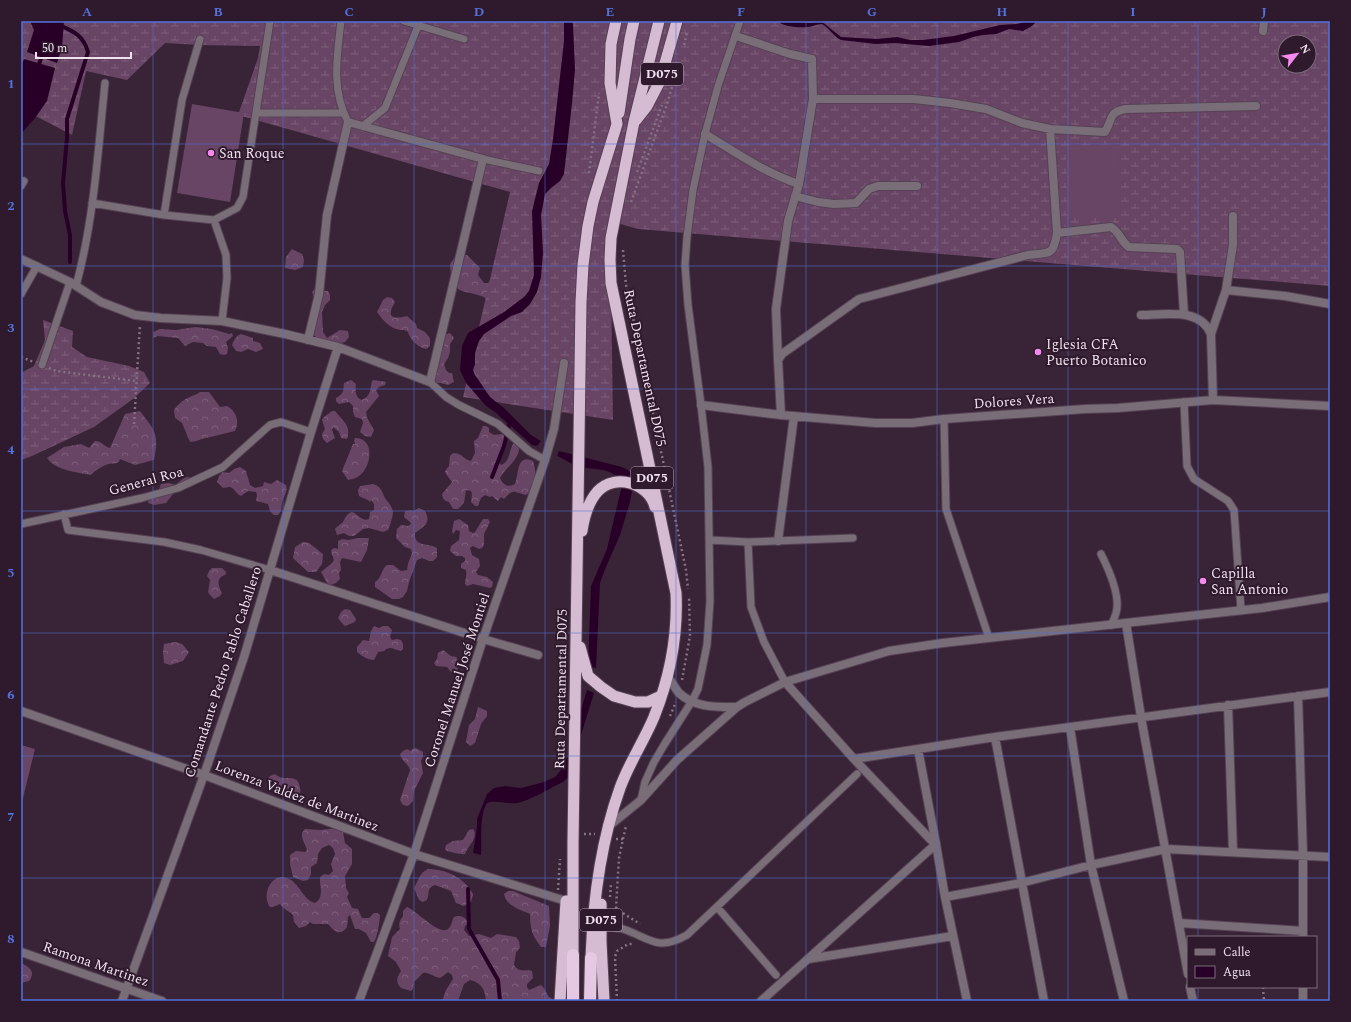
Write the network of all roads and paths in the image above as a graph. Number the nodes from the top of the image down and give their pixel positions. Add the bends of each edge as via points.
1 (270, 21) edge
2 (341, 21) edge
3 (404, 21) edge
4 (616, 21) edge
5 (634, 21) edge
6 (658, 21) edge
7 (677, 21) edge
8 (740, 21) edge
9 (1264, 21) edge
10 (419, 23) edge
11 (688, 28) dead end
12 (1263, 31) dead end
13 (736, 36) junction
14 (200, 39) dead end
15 (464, 39) dead end
16 (682, 50) dead end
17 (674, 78) dead end
18 (106, 83) dead end
19 (813, 100) junction
20 (1256, 106) dead end
21 (257, 113) junction
22 (343, 113) junction
23 (348, 122) junction
24 (634, 122) junction
25 (617, 124) junction
26 (363, 126) junction
27 (1050, 130) junction
28 (705, 134) junction
29 (483, 159) junction
30 (539, 171) dead end
31 (799, 184) junction
32 (917, 186) dead end
33 (795, 196) junction
34 (92, 203) junction
35 (630, 204) dead end
36 (164, 216) junction
37 (1233, 216) dead end
38 (214, 220) junction
39 (1057, 233) junction
40 (623, 248) dead end
41 (21, 258) edge
42 (37, 266) junction
43 (73, 284) junction
44 (1226, 290) junction
45 (21, 294) edge
46 (1330, 304) edge
47 (1184, 314) junction
48 (140, 316) junction
49 (1141, 316) dead end
50 (222, 321) junction
51 (1211, 334) junction
52 (308, 340) junction
53 (338, 348) junction
54 (21, 357) edge
55 (778, 360) junction
56 (564, 363) dead end
57 (42, 365) junction
58 (136, 381) junction
59 (430, 382) junction
60 (1213, 400) junction
61 (1184, 402) junction
62 (701, 405) junction
63 (1330, 405) edge
64 (780, 415) junction
65 (794, 416) junction
66 (944, 419) junction
67 (134, 424) dead end
68 (311, 432) junction
69 (545, 460) junction
70 (64, 514) junction
71 (21, 524) edge
72 (853, 538) dead end
73 (709, 540) junction
74 (778, 541) junction
75 (748, 542) junction
76 (1101, 554) dead end
77 (577, 560) junction
78 (671, 569) junction
79 (270, 570) junction
80 (1330, 597) edge
81 (1241, 610) junction
82 (1126, 623) junction
83 (576, 625) junction
84 (1111, 625) junction
85 (989, 638) junction
86 (483, 639) junction
87 (538, 655) dead end
88 (668, 677) junction
89 (785, 682) junction
90 (1330, 692) edge
91 (680, 693) junction
92 (661, 696) junction
93 (1298, 696) junction
94 (692, 701) junction
95 (1228, 705) junction
96 (737, 707) junction
97 (21, 711) edge
98 (1141, 717) junction
99 (667, 722) dead end
100 (1070, 727) junction
101 (995, 737) junction
102 (918, 749) junction
103 (854, 759) junction
104 (857, 774) dead end
105 (204, 775) junction
106 (641, 800) junction
107 (629, 810) junction
108 (607, 834) junction
109 (573, 839) junction
110 (617, 839) dead end
111 (623, 839) dead end
112 (936, 844) junction
113 (1166, 849) junction
114 (1234, 852) junction
115 (414, 854) junction
116 (1303, 855) junction
117 (1330, 856) edge
118 (1092, 866) junction
119 (1021, 883) junction
120 (945, 897) junction
121 (566, 900) junction
122 (717, 907) junction
123 (1179, 923) junction
124 (601, 927) junction
125 (1303, 934) edge
126 (953, 936) junction
127 (21, 952) edge
128 (573, 955) joint
129 (591, 958) joint
130 (808, 959) junction
131 (1187, 968) edge
132 (776, 975) dead end
133 (1190, 988) edge
134 (1263, 988) edge
135 (1303, 988) edge
136 (126, 989) junction
137 (122, 1001) edge
138 (162, 1001) edge
139 (359, 1001) edge
140 (560, 1001) edge
141 (573, 1001) edge
142 (590, 1001) edge
143 (604, 1001) edge
144 (761, 1001) edge
145 (967, 1001) edge
146 (1044, 1001) edge
147 (1124, 1001) edge
148 (1193, 1001) edge
149 (1264, 1001) edge
150 (1303, 1001) edge

1 - 21 lane
2 - 22 lane via 336,86
3 - 10 lane
4 - 25 highway, Ruta Departamental D075 / D075 via 611,44 610,83
5 - 25 highway
6 - 24 highway
7 - 24 highway, Ruta Departamental D075 / D075 via 660,81 647,106
8 - 13 lane
9 - 12 street
10 - 15 lane
10 - 26 lane via 385,108
11 - 16 path
13 - 19 street via 790,54 811,58
13 - 28 lane via 718,86
14 - 36 lane via 182,100
17 - 35 path via 666,107
18 - 34 lane
19 - 27 street via 914,99 950,103 986,108 1022,123
19 - 31 street
20 - 27 street via 1126,109 1118,110 1112,115 1105,132
21 - 22 lane
21 - 38 lane via 243,197 237,208
22 - 23 lane
23 - 26 street
23 - 52 street via 327,215 319,294
24 - 78 highway, Ruta Departamental D075 / D075 via 611,238 610,260 612,283
25 - 77 highway, Ruta Departamental D075 / D075 via 593,202 583,265
26 - 29 street
27 - 39 street
28 - 31 street via 781,178
28 - 62 lane via 693,190 686,265 688,305
29 - 30 lane
29 - 59 street
31 - 33 street
32 - 33 street via 878,186 869,189 856,203 834,204
33 - 55 street via 788,221 776,309
34 - 36 lane
34 - 43 lane via 85,254
36 - 38 lane
37 - 44 street via 1233,245
38 - 50 lane via 226,254 227,278
39 - 47 street via 1111,227 1129,247 1177,249 1180,252
39 - 55 street via 1051,252 1028,255 860,299 782,354
40 - 91 path via 626,285 686,570 690,636
41 - 42 street
42 - 43 street
42 - 45 lane
43 - 48 street via 101,302
43 - 57 lane
44 - 46 street
44 - 51 street
47 - 49 street
47 - 51 street via 1202,320
48 - 50 street
48 - 58 path
50 - 52 street
51 - 60 street
52 - 53 street
53 - 59 street
53 - 68 street, Comandante Pedro Pablo Caballero
54 - 57 path
55 - 64 street
56 - 69 street, Coronel Manuel José Montiel via 554,429
57 - 58 path via 56,371
58 - 67 path
59 - 69 lane via 446,397 498,424 529,451
60 - 61 street, Dolores Vera
60 - 63 street, Dolores Vera
61 - 66 street, Dolores Vera
61 - 81 lane via 1187,466 1194,479 1228,501 1234,510
62 - 64 street, Dolores Vera
62 - 73 lane via 708,467
64 - 65 street, Dolores Vera
65 - 66 street, Dolores Vera via 875,423 912,423
65 - 74 street
66 - 85 lane via 946,509
68 - 70 lane, General Roa via 281,422 270,425 223,467 178,488
68 - 79 street, Comandante Pedro Pablo Caballero
69 - 86 street, Coronel Manuel José Montiel
70 - 71 lane, General Roa
70 - 79 lane via 68,530 164,542
72 - 74 lane
73 - 75 lane
73 - 94 lane via 710,601 706,645 698,689
74 - 75 lane
75 - 89 lane via 751,607 764,642
76 - 84 lane via 1109,570 1116,598 1117,612
77 - 78 highway, D075 via 584,518 591,501 607,484 628,482 643,490 654,502
77 - 83 highway, Ruta Departamental D075 / D075
78 - 88 highway, Ruta Departamental D075 / D075 via 677,614
79 - 86 street
79 - 105 street, Comandante Pedro Pablo Caballero
80 - 81 street
81 - 82 street
82 - 84 street
82 - 98 street
83 - 92 highway via 588,676 601,687 614,696 635,702 648,702
83 - 109 highway, Ruta Departamental D075 / D075
84 - 85 street
85 - 89 street via 889,651
86 - 87 street
86 - 115 street, Coronel Manuel José Montiel
88 - 91 street
88 - 92 highway, Ruta Departamental D075 / D075
89 - 96 street
89 - 103 street
90 - 93 street
91 - 94 street
91 - 99 path
92 - 108 highway, Ruta Departamental D075 / D075 via 654,717 620,788
93 - 95 street
93 - 116 street
94 - 96 street via 717,707
94 - 106 lane via 654,762 645,782
95 - 98 street
95 - 114 street
96 - 106 street via 677,760
97 - 105 street, Lorenza Valdez de Martinez
98 - 100 street
98 - 113 street
100 - 101 street
100 - 118 street
101 - 102 street
101 - 119 street
102 - 103 street
102 - 112 street
103 - 112 street
104 - 122 lane
105 - 115 street, Lorenza Valdez de Martinez
105 - 136 street, Comandante Pedro Pablo Caballero
106 - 107 street
107 - 108 street
107 - 111 path
108 - 109 path
108 - 110 path
108 - 124 highway, D075 via 600,910
108 - 129 highway, Ruta Departamental D075 / D075 via 592,926
109 - 121 highway, D075
109 - 128 highway, Ruta Departamental D075 / D075
112 - 120 street
112 - 130 street
113 - 114 street
113 - 118 street
113 - 123 street
114 - 116 street
115 - 121 street, Lorenza Valdez de Martinez
115 - 139 street, Coronel Manuel José Montiel
116 - 117 street
116 - 125 street
118 - 119 street
118 - 147 street
119 - 120 street
119 - 146 street
120 - 126 street
121 - 140 highway, D075
122 - 124 lane via 677,941 654,943 622,929
122 - 132 lane
123 - 125 street
123 - 131 street
124 - 143 highway, D075
126 - 130 street
126 - 145 street
127 - 136 street, Ramona Martinez
128 - 141 highway, D075
129 - 142 highway, D075
130 - 144 street
133 - 148 street
134 - 149 path
135 - 150 street
136 - 137 street, Comandante Pedro Pablo Caballero
136 - 138 street, Ramona Martinez

